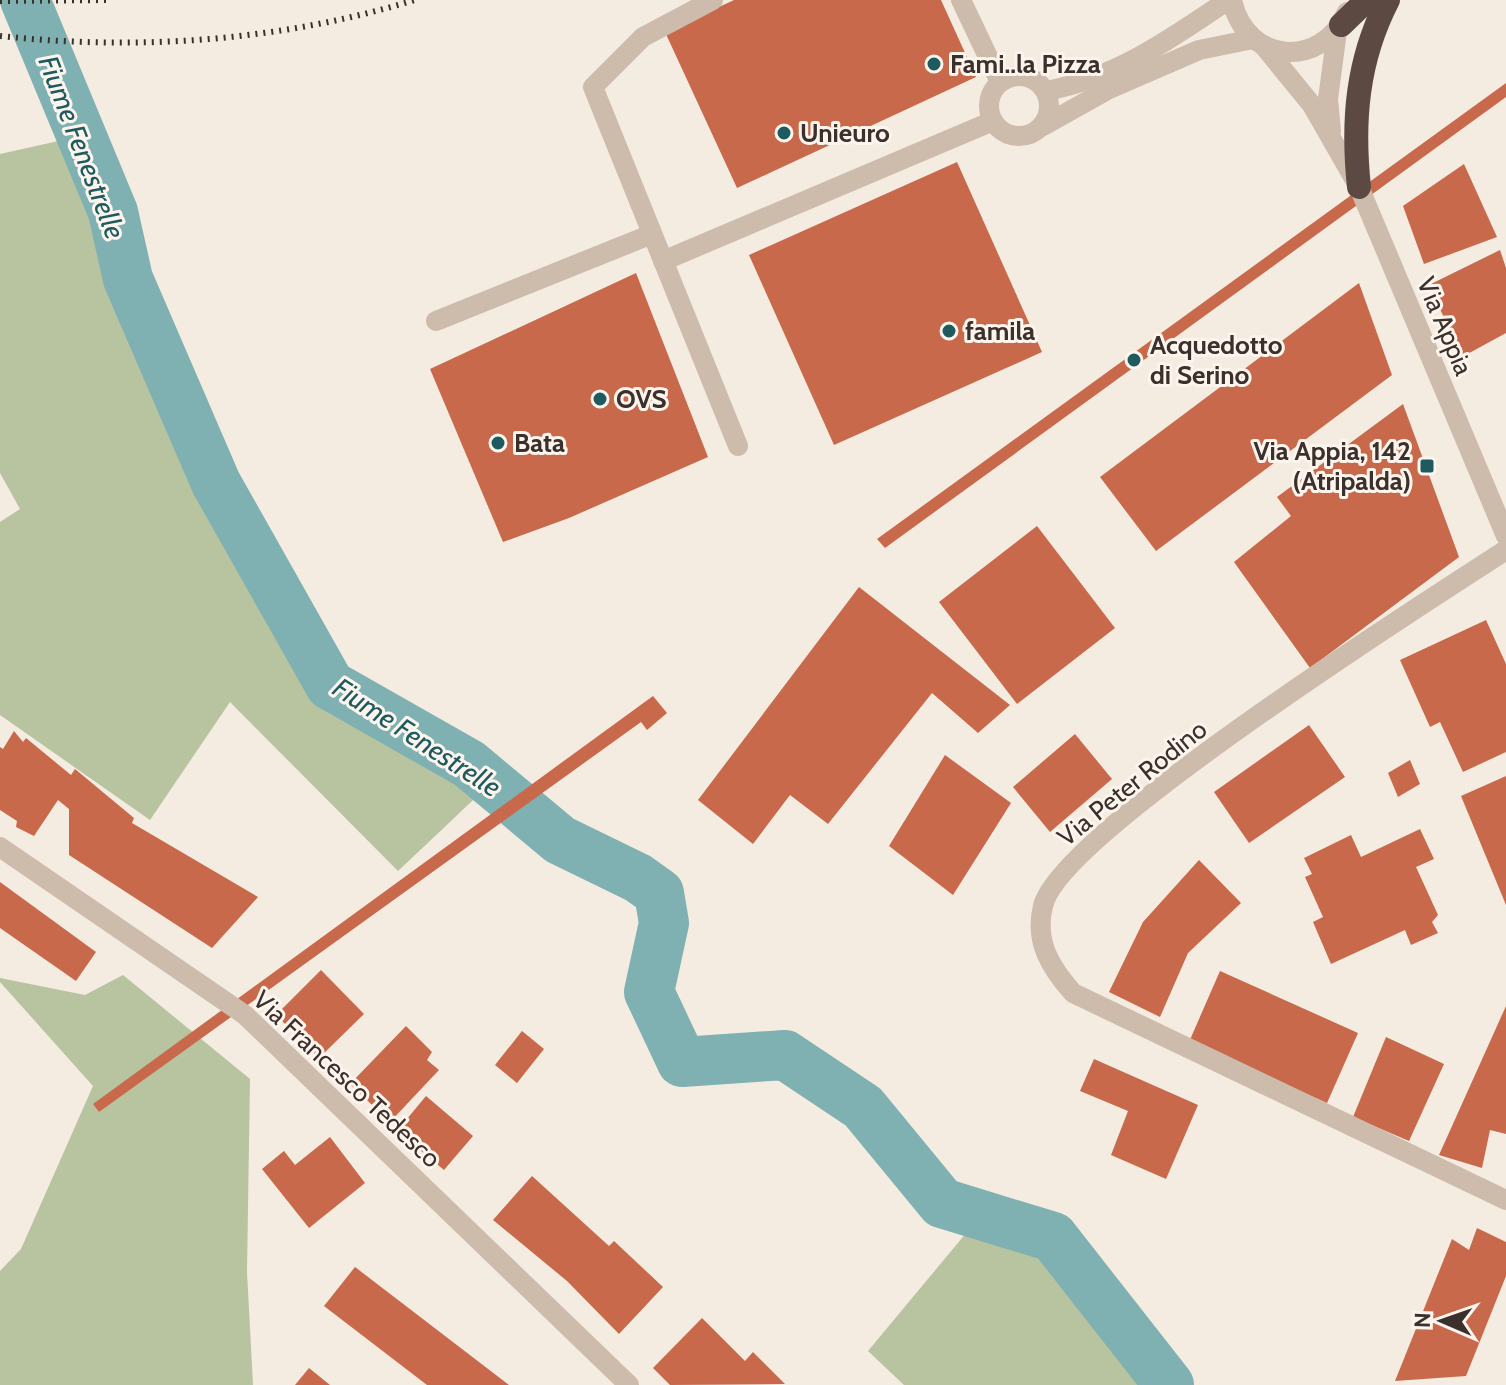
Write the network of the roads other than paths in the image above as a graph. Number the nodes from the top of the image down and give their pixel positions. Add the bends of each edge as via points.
1 (713, 0) edge
2 (961, 0) edge
3 (1230, 0) edge
4 (1350, 0) edge
5 (1367, 0) edge
6 (1388, 0) edge
7 (1339, 28) junction
8 (1258, 42) junction
9 (1000, 82) junction
10 (1046, 91) junction
11 (993, 121) junction
12 (1043, 126) junction
13 (1332, 139) junction
14 (1359, 187) junction
15 (652, 234) junction
16 (663, 261) junction
17 (436, 321) dead end
18 (738, 446) dead end
19 (1506, 536) edge
20 (1506, 550) edge
21 (0, 847) edge
22 (1506, 1200) edge
23 (629, 1385) edge

1 - 15 street via 643,37 593,87
2 - 9 street
3 - 8 street, Via Appia via 1243,28
3 - 10 street via 1157,50 1080,83
4 - 7 street, Via Appia
5 - 7 highway
6 - 14 highway via 1375,24 1358,87
7 - 8 street via 1312,49 1296,52
7 - 13 street, Via Appia via 1328,99
8 - 12 street via 1199,50 1109,89
8 - 13 street, Via Appia via 1291,76
9 - 10 street via 1027,76
9 - 11 street via 989,105
10 - 12 street via 1050,109
11 - 12 street via 1018,137
11 - 16 street
13 - 14 street, Via Appia
14 - 19 street, Via Appia
15 - 16 street
15 - 17 street
16 - 18 street
20 - 22 street, Via Peter Rodino via 1355,648 1163,785 1072,863 1043,904 1043,917 1049,965 1073,993
21 - 23 street, Via Francesco Tedesco via 245,1015

